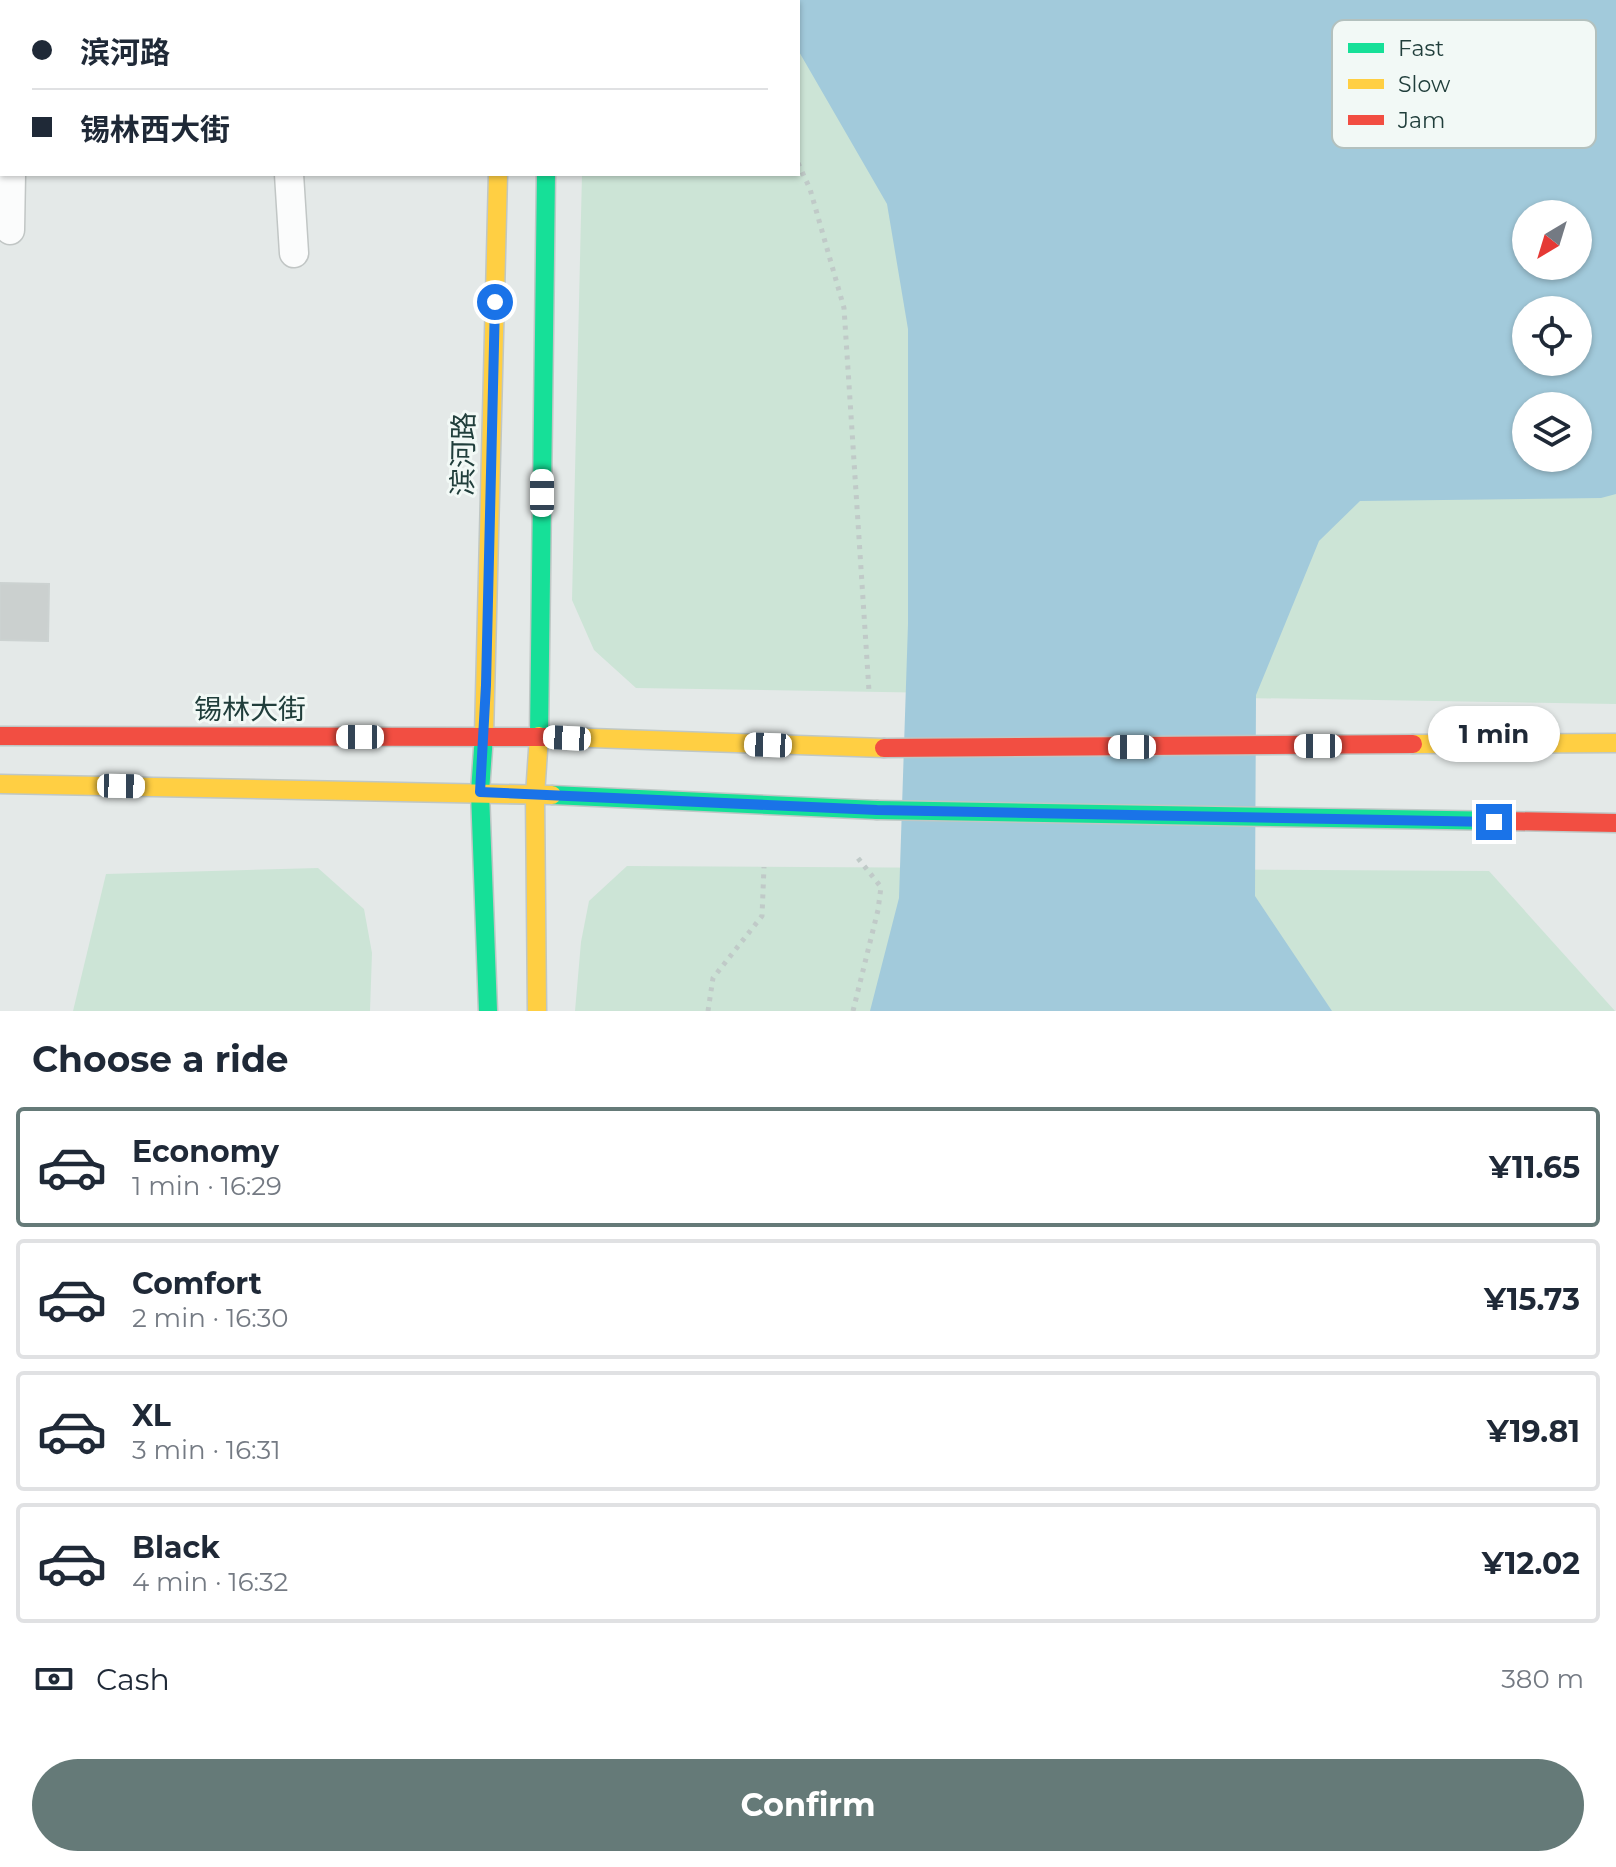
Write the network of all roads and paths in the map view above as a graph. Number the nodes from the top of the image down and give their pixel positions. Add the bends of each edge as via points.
1 (800, 167) edge
2 (11, 176) edge
3 (289, 176) edge
4 (498, 176) edge
5 (546, 176) edge
6 (10, 230) dead end
7 (294, 253) dead end
8 (869, 691) dead end
9 (484, 735) junction
10 (0, 736) edge
11 (539, 736) junction
12 (1616, 743) edge
13 (0, 784) edge
14 (480, 792) junction
15 (535, 795) junction
16 (1616, 823) edge
17 (857, 857) dead end
18 (764, 867) dead end
19 (488, 1011) edge
20 (537, 1011) edge
21 (708, 1011) edge
22 (853, 1011) edge

1 - 8 path via 844,308
2 - 6 street
3 - 7 street
4 - 9 main road, 滨河路
5 - 11 main road
9 - 10 main road, 锡林大街
9 - 11 main road, 锡林大街
9 - 14 main road, 滨河路
11 - 12 main road, 锡林大街 via 884,748
11 - 15 main road
13 - 14 main road
14 - 15 main road
14 - 19 main road, 滨河路
15 - 16 main road via 877,810
15 - 20 main road
17 - 22 path via 881,887
18 - 21 path via 762,916 713,978

